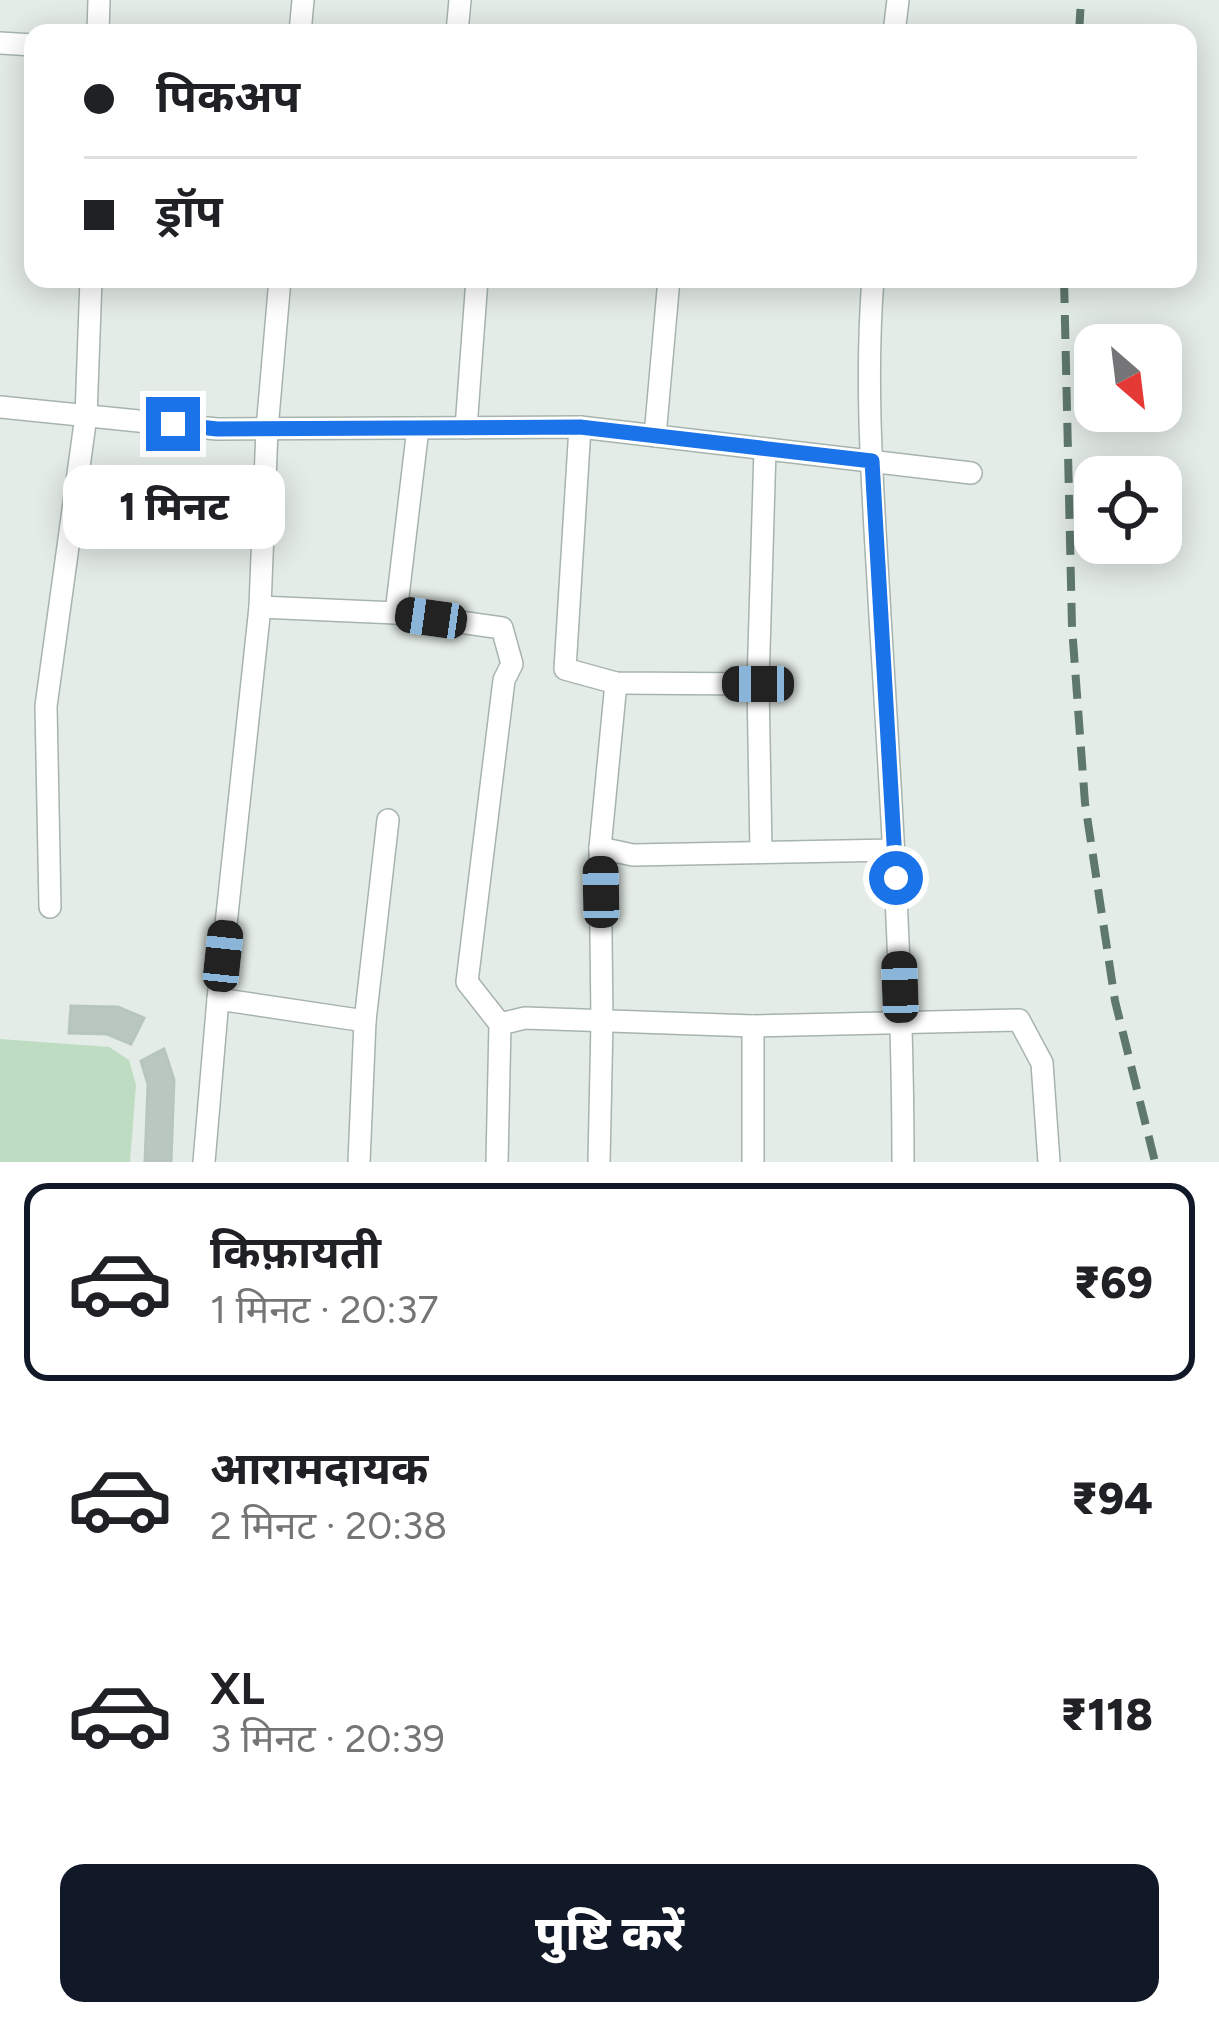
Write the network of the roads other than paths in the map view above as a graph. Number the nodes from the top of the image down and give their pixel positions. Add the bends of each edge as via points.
1 (91, 288) edge
2 (279, 288) edge
3 (476, 288) edge
4 (668, 288) edge
5 (873, 288) edge
6 (0, 407) edge
7 (86, 416) junction
8 (580, 427) junction
9 (418, 428) junction
10 (466, 428) junction
11 (267, 429) junction
12 (655, 436) junction
13 (766, 448) junction
14 (872, 461) junction
15 (970, 473) dead end
16 (260, 607) junction
17 (396, 613) junction
18 (616, 682) junction
19 (758, 684) junction
20 (388, 820) dead end
21 (600, 848) junction
22 (894, 850) junction
23 (761, 852) junction
24 (50, 907) dead end
25 (218, 999) junction
26 (365, 1021) junction
27 (602, 1022) junction
28 (902, 1023) junction
29 (500, 1024) junction
30 (753, 1026) junction
31 (204, 1162) edge
32 (358, 1162) edge
33 (497, 1162) edge
34 (599, 1162) edge
35 (753, 1162) edge
36 (903, 1162) edge
37 (1049, 1162) edge

1 - 7 street
2 - 11 street
3 - 10 street
4 - 12 street
5 - 14 street
6 - 7 street
7 - 11 street
7 - 24 street via 46,706
8 - 10 street
8 - 12 street
8 - 18 street via 565,669
9 - 10 street
9 - 11 street
9 - 17 street
11 - 16 street
12 - 13 street
13 - 14 street
13 - 19 street
14 - 15 street
14 - 22 street
16 - 17 street
16 - 25 street
17 - 29 street via 502,628 512,664 467,982
18 - 19 street
18 - 21 street
19 - 23 street
20 - 26 street
21 - 23 street via 633,855
21 - 27 street
22 - 23 street
22 - 28 street
25 - 26 street
25 - 31 street
26 - 32 street
27 - 29 street
27 - 30 street
27 - 34 street
28 - 30 street
28 - 36 street
28 - 37 street via 1019,1020 1042,1063
29 - 33 street
30 - 35 street

